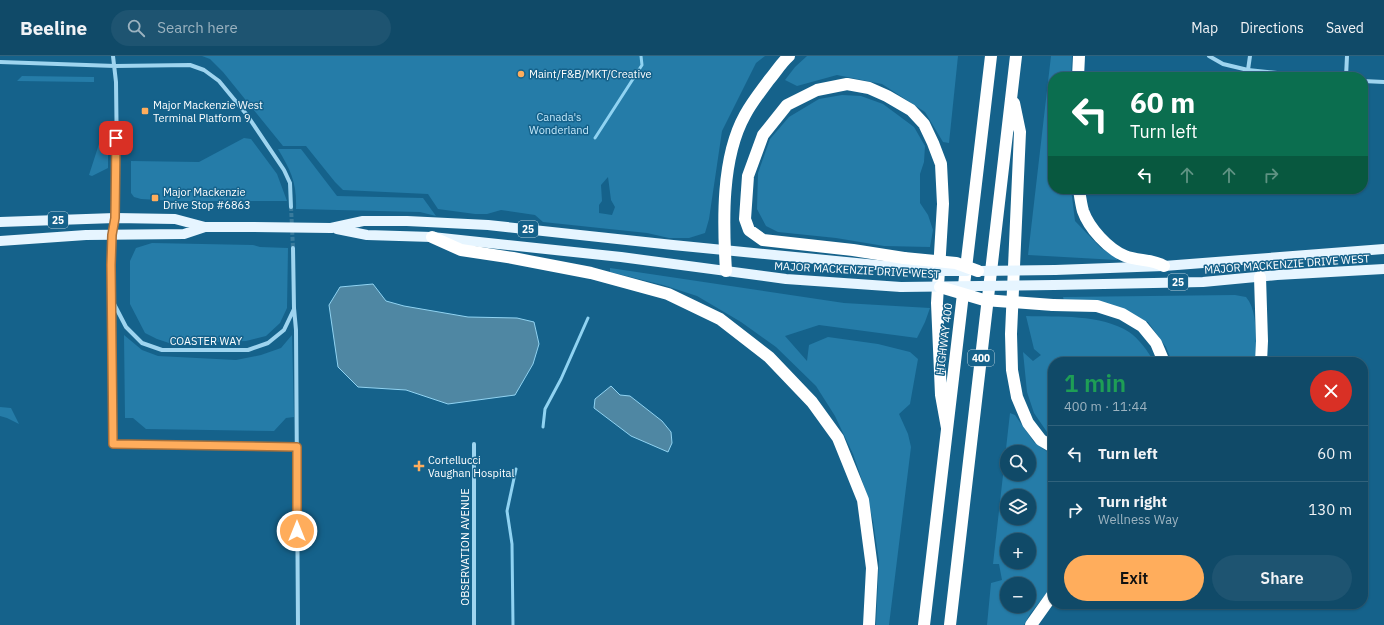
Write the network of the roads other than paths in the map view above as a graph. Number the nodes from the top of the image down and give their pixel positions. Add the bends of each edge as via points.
1 (112, 56) edge
2 (789, 56) edge
3 (991, 56) edge
4 (1016, 56) edge
5 (1079, 56) edge
6 (1209, 56) edge
7 (1250, 56) edge
8 (1347, 56) edge
9 (0, 62) edge
10 (115, 66) junction
11 (1248, 70) junction
12 (1078, 72) edge
13 (1267, 72) edge
14 (1346, 72) edge
15 (1368, 81) edge
16 (1384, 82) edge
17 (1012, 92) junction
18 (1080, 194) edge
19 (291, 207) tunnel mouth
20 (115, 218) junction
21 (0, 222) edge
22 (205, 227) junction
23 (331, 228) junction
24 (112, 235) junction
25 (432, 237) junction
26 (0, 241) edge
27 (293, 248) tunnel mouth
28 (725, 249) junction
29 (1384, 249) edge
30 (1164, 266) junction
31 (1384, 269) edge
32 (978, 271) junction
33 (726, 272) junction
34 (1260, 277) junction
35 (940, 287) junction
36 (110, 298) junction
37 (294, 308) junction
38 (1162, 357) edge
39 (1261, 357) edge
40 (947, 428) junction
41 (474, 444) dead end
42 (1048, 444) edge
43 (297, 447) junction
44 (1048, 601) edge
45 (298, 625) edge
46 (474, 625) edge
47 (869, 625) edge
48 (924, 625) edge
49 (950, 625) edge
50 (1031, 625) edge

1 - 10 street
2 - 28 highway via 744,116 736,138 726,186
3 - 40 highway, HIGHWAY 400 / 400
4 - 17 highway, 400
5 - 12 highway
6 - 11 street via 1222,64
7 - 11 street
8 - 14 street
9 - 10 street
10 - 19 street via 190,65 204,70 219,81 247,115 284,170 290,183
10 - 20 street
11 - 13 street
15 - 16 street
17 - 42 highway via 1020,132 1011,334 1012,370 1017,397 1028,423 1041,440
17 - 49 highway, 400
18 - 30 highway via 1083,211 1095,232 1109,246 1125,256
20 - 21 main road, MAJOR MACKENZIE DRIVE WEST / 25
20 - 22 main road, MAJOR MACKENZIE DRIVE WEST / 25 via 175,219
20 - 24 street
22 - 23 main road, MAJOR MACKENZIE DRIVE WEST / 25, bridge
22 - 24 main road, MAJOR MACKENZIE DRIVE WEST / 25 via 184,234
23 - 25 main road, MAJOR MACKENZIE DRIVE WEST / 25 via 366,235
23 - 28 main road, MAJOR MACKENZIE DRIVE WEST / 25 via 363,221 488,225
24 - 26 main road, MAJOR MACKENZIE DRIVE WEST / 25
24 - 36 street
25 - 33 main road, MAJOR MACKENZIE DRIVE WEST / 25 via 621,257
25 - 47 highway via 461,250 591,273 668,294 720,319 769,357 812,402 838,438 863,500 872,568
27 - 37 street, COASTER WAY
28 - 32 main road, MAJOR MACKENZIE DRIVE WEST / 25, bridge via 938,270
28 - 33 highway
29 - 30 main road, MAJOR MACKENZIE DRIVE WEST / 25
30 - 32 main road, MAJOR MACKENZIE DRIVE WEST / 25, bridge
31 - 34 main road, MAJOR MACKENZIE DRIVE WEST / 25
32 - 40 highway, bridge via 956,263 904,258 763,240 749,230 745,219 748,176 763,135 788,105 817,90 847,84 869,88 887,96 910,110 924,124 941,164 943,204 937,303 941,395
33 - 35 main road, MAJOR MACKENZIE DRIVE WEST / 25, bridge via 786,279 901,287
34 - 35 main road, MAJOR MACKENZIE DRIVE WEST / 25, bridge via 1203,282
34 - 39 highway
35 - 38 highway, bridge via 984,300 1097,306 1122,314 1142,326 1156,343
36 - 37 street, COASTER WAY via 126,327 142,343 162,350 248,350 268,343 284,330
36 - 43 street via 113,444
37 - 43 street
40 - 48 highway, HIGHWAY 400 / 400
41 - 46 street, OBSERVATION AVENUE
43 - 45 street
44 - 50 highway

